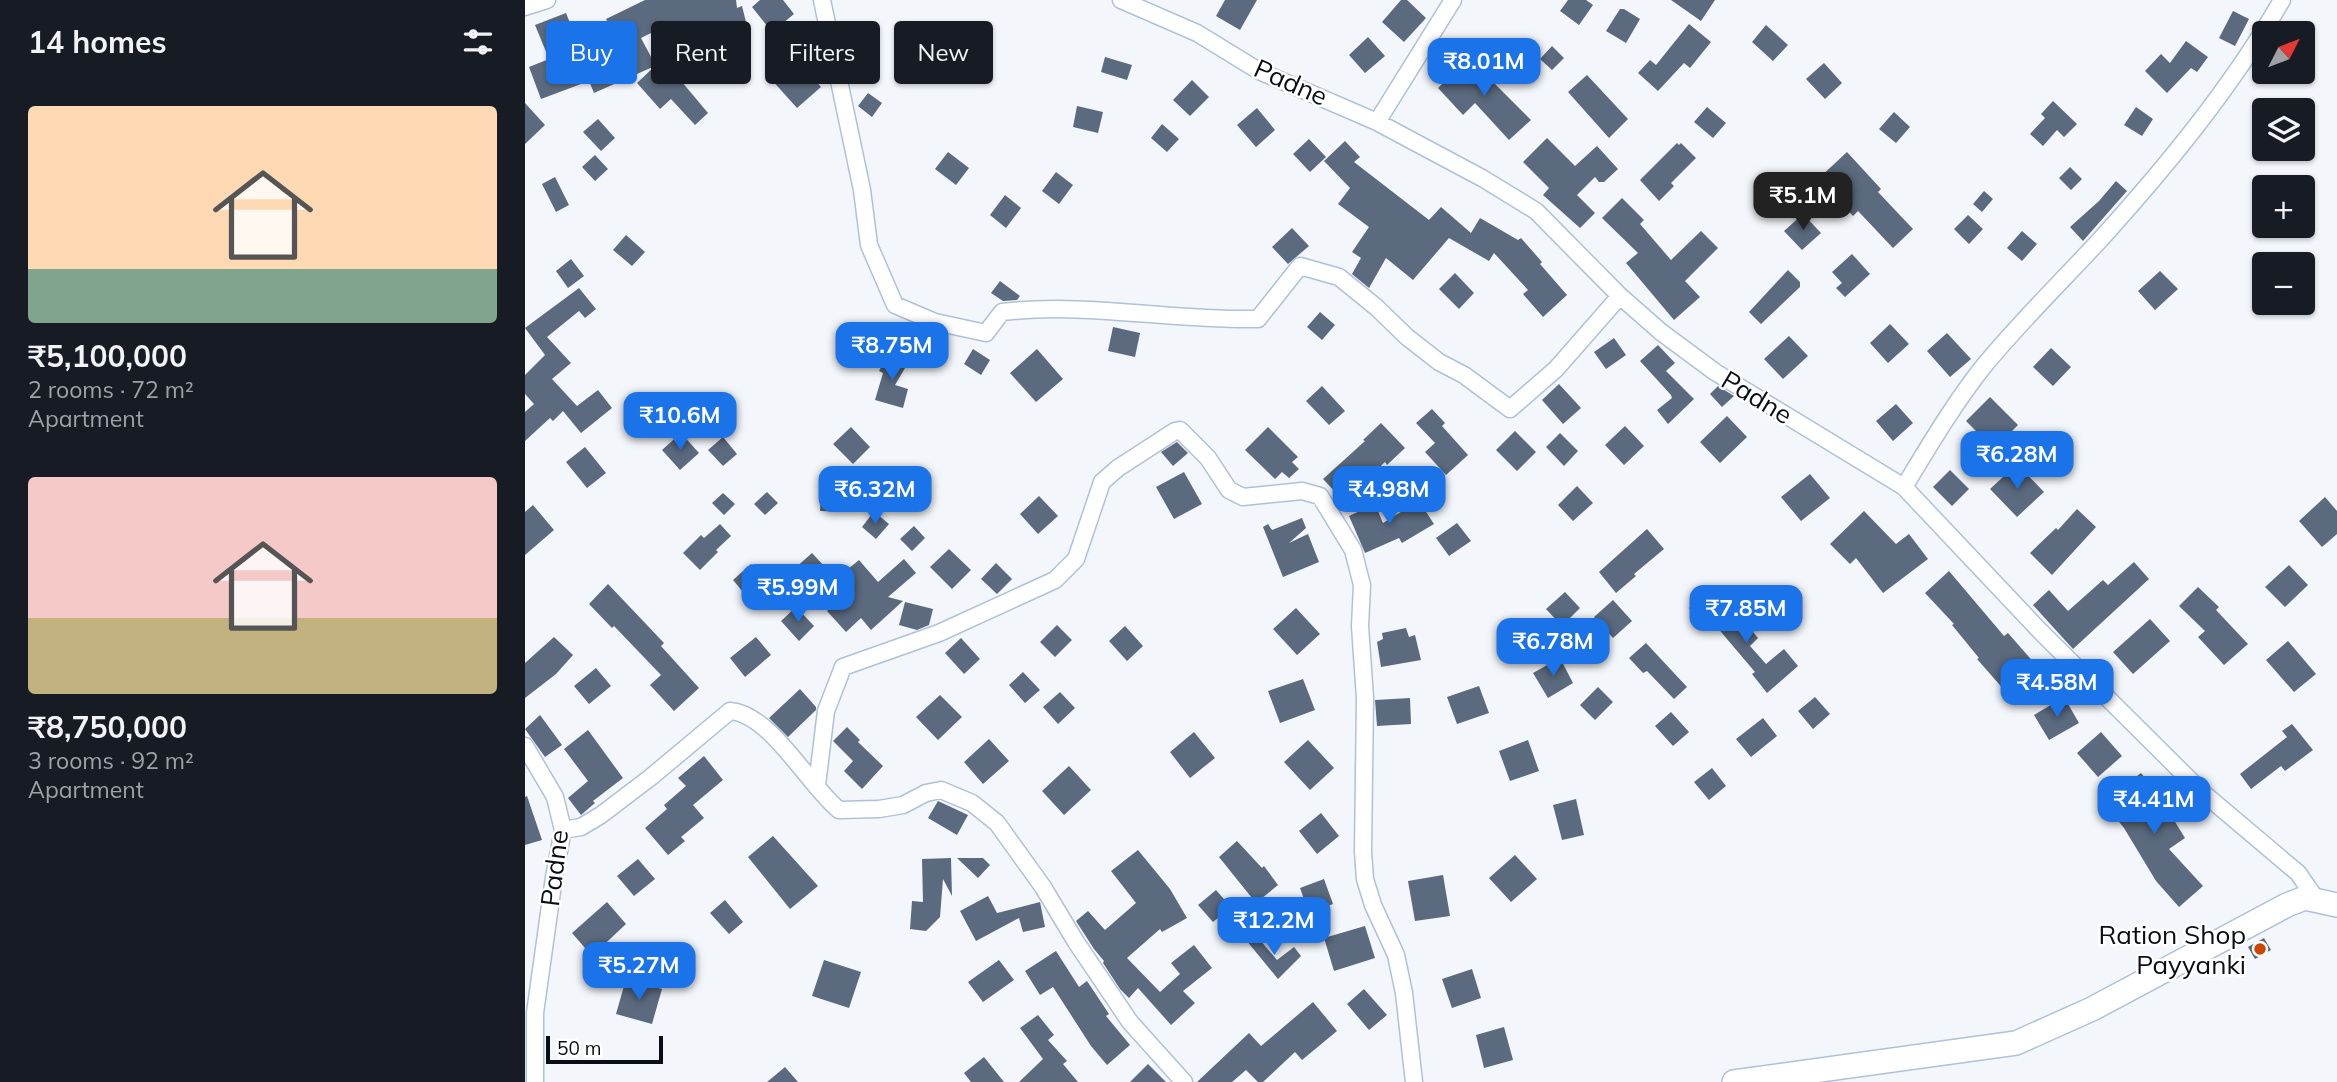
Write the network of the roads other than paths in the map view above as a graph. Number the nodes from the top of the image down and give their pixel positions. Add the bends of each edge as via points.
1 (547, 0) edge
2 (822, 0) edge
3 (1453, 0) edge
4 (2283, 0) edge
5 (1129, 1) edge
6 (525, 7) edge
7 (1377, 122) junction
8 (1620, 296) junction
9 (1904, 487) junction
10 (525, 746) edge
11 (817, 785) junction
12 (563, 830) junction
13 (2327, 902) edge
14 (534, 1082) edge
15 (1184, 1082) edge
16 (1414, 1082) edge
17 (1734, 1082) edge

1 - 6 street
2 - 8 street via 869,244 895,304 935,322 986,333 1002,312 1036,308 1258,319 1300,266 1339,277 1439,362 1510,409 1556,369
3 - 7 street
4 - 9 street via 2204,117 1978,374
5 - 7 street, Padne via 1197,33 1259,71
7 - 8 street, Padne via 1535,211
8 - 9 street, Padne via 1715,372
9 - 13 street, Padne via 2202,792
10 - 12 street, Padne via 555,797
11 - 12 street via 759,722 730,711 601,815 581,827
11 - 15 street via 839,810 903,805 941,790 972,803 997,823 1130,1022
11 - 16 street via 826,711 843,667 939,633 1055,580 1076,559 1102,482 1175,431 1180,430 1208,458 1229,490 1243,497 1302,491 1320,496 1353,551 1362,585 1365,878 1396,955
12 - 14 street, Padne via 535,1013
13 - 17 main road via 2305,898 2287,905 2092,1009 2016,1043

